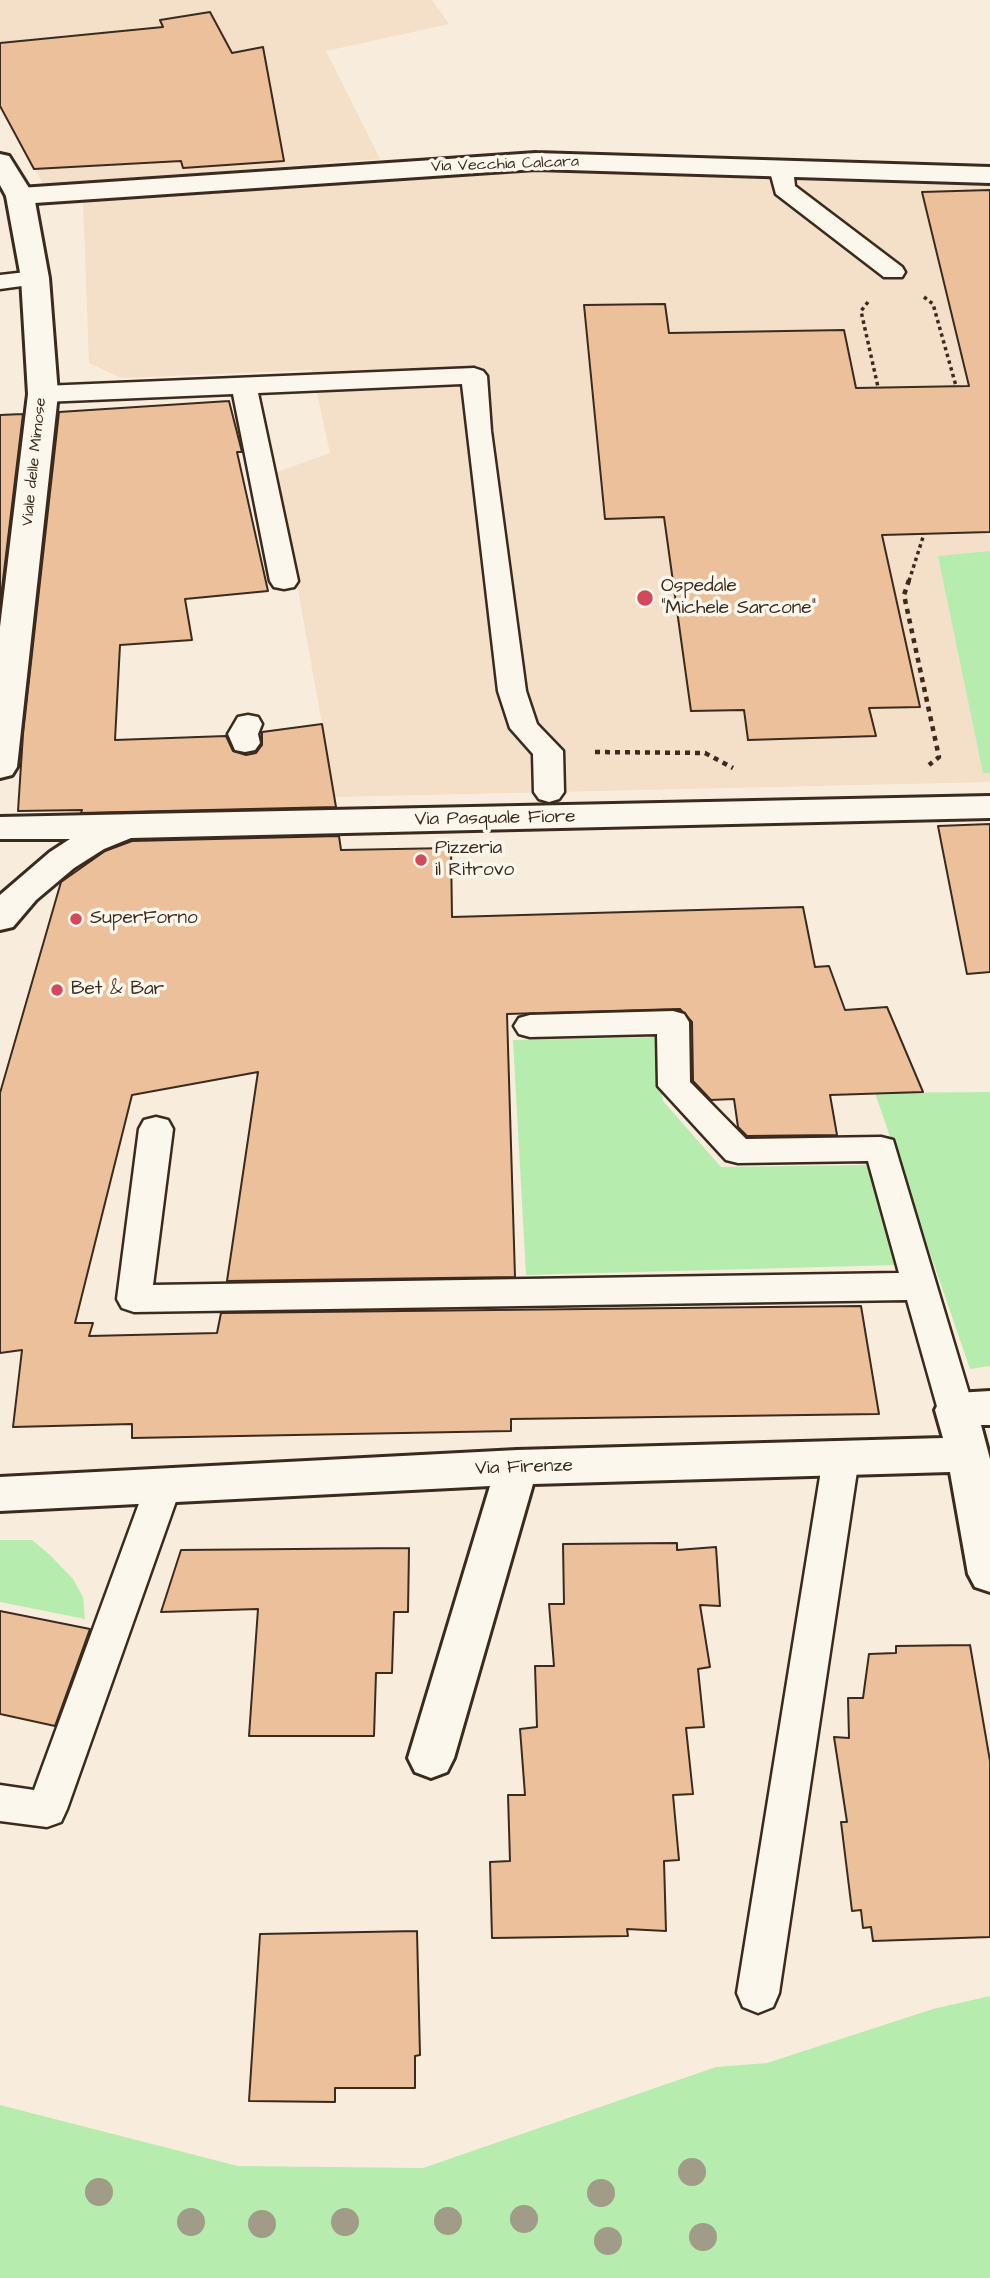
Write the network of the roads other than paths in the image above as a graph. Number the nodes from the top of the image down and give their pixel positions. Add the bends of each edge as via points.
1 (0, 162) edge
2 (782, 167) junction
3 (990, 174) edge
4 (20, 196) junction
5 (893, 272) road end
6 (35, 278) junction
7 (0, 282) edge
8 (244, 386) junction
9 (43, 394) junction
10 (284, 581) dead end
11 (0, 767) edge
12 (550, 792) dead end
13 (990, 807) edge
14 (132, 827) junction
15 (0, 828) edge
16 (0, 918) edge
17 (530, 1026) dead end
18 (156, 1129) dead end
19 (921, 1286) junction
20 (973, 1409) edge
21 (968, 1454) junction
22 (842, 1458) junction
23 (517, 1467) junction
24 (163, 1487) junction
25 (0, 1494) edge
26 (990, 1574) edge
27 (430, 1758) dead end
28 (0, 1803) edge
29 (758, 1993) dead end

1 - 4 street, Viale delle Mimose
2 - 3 street, Via Vecchia Calcara
2 - 4 street, Via Vecchia Calcara via 536,161
2 - 5 lane via 784,189
4 - 6 street, Viale delle Mimose
6 - 7 lane
6 - 9 street, Viale delle Mimose
8 - 9 lane
8 - 10 lane
8 - 12 lane via 474,376 512,691 524,728 548,751
9 - 11 street, Viale delle Mimose
13 - 14 street, Via Pasquale Fiore
14 - 15 street, Via Pasquale Fiore
14 - 16 street via 92,841 62,860
17 - 19 lane via 673,1022 674,1086 738,1151 881,1149
18 - 19 lane via 134,1299
19 - 20 lane
20 - 21 street
21 - 22 street, Via Firenze
21 - 26 street
22 - 23 street, Via Firenze
22 - 29 lane
23 - 24 street, Via Firenze
23 - 27 street
24 - 25 street, Via Firenze
24 - 28 lane via 47,1809

